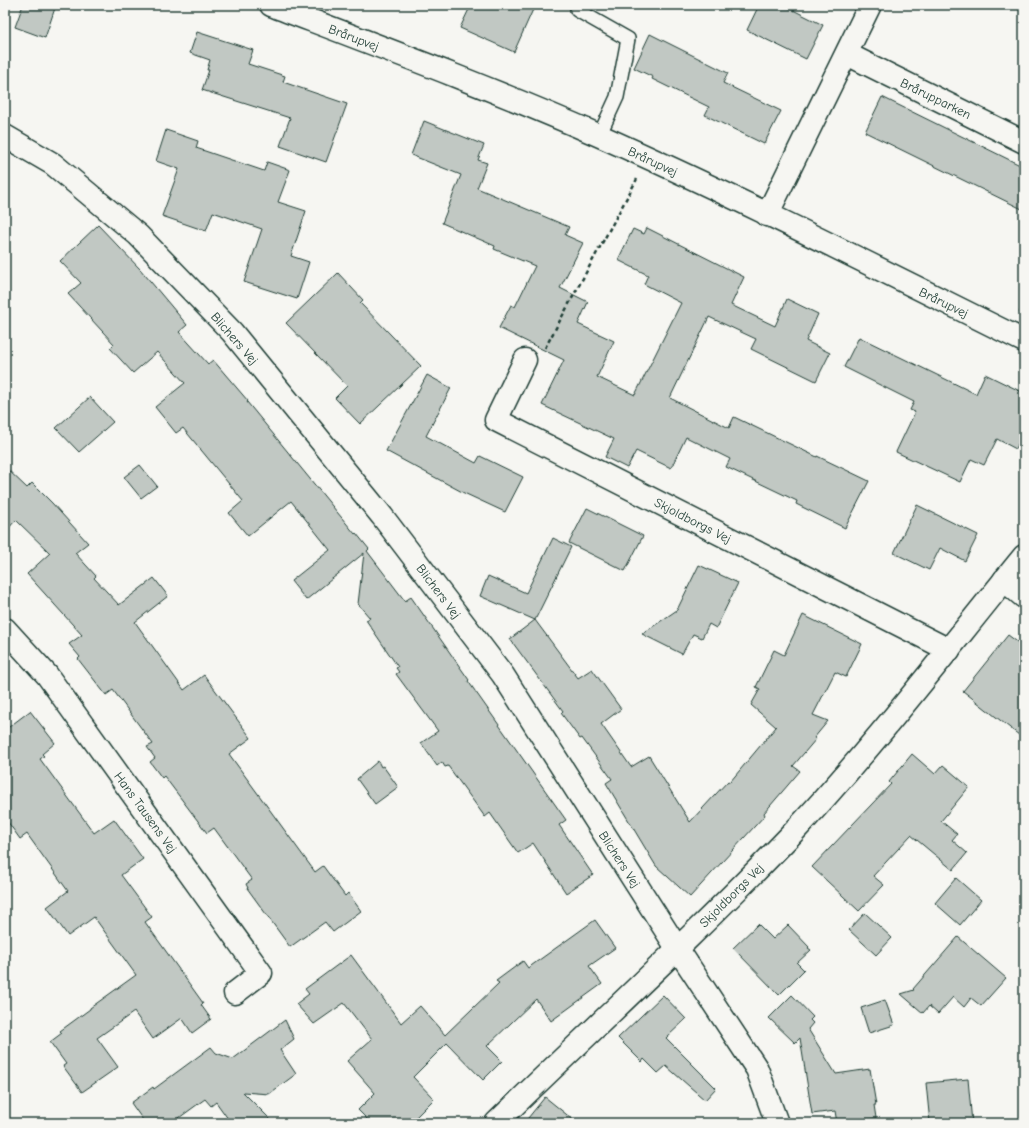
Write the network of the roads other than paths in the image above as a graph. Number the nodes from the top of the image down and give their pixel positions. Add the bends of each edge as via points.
1 (271, 5) edge
2 (870, 5) edge
3 (577, 10) dead end
4 (847, 54) junction
5 (5, 136) edge
6 (599, 136) junction
7 (1024, 142) edge
8 (767, 215) junction
9 (1024, 341) edge
10 (525, 360) road end
11 (1024, 556) edge
12 (1004, 580) junction
13 (1024, 597) edge
14 (5, 629) edge
15 (949, 650) junction
16 (678, 948) junction
17 (235, 993) dead end
18 (496, 1123) edge
19 (777, 1123) edge

1 - 6 street, Brårupvej via 487,88
2 - 4 street
3 - 6 lane via 628,39 617,97
4 - 7 street, Brårupparken
4 - 8 street
5 - 16 street, Blichers Vej via 53,164 138,236 232,332 382,516 503,675
6 - 8 street, Brårupvej
8 - 9 street, Brårupvej
10 - 15 street, Skjoldborgs Vej via 496,420
11 - 12 street, Skjoldborgs Vej
12 - 13 street
12 - 15 street, Skjoldborgs Vej
14 - 17 street, Hans Tausens Vej via 47,675 261,973
15 - 16 street, Skjoldborgs Vej via 864,755 789,836
16 - 18 street, Skjoldborgs Vej
16 - 19 street, Blichers Vej via 757,1069

